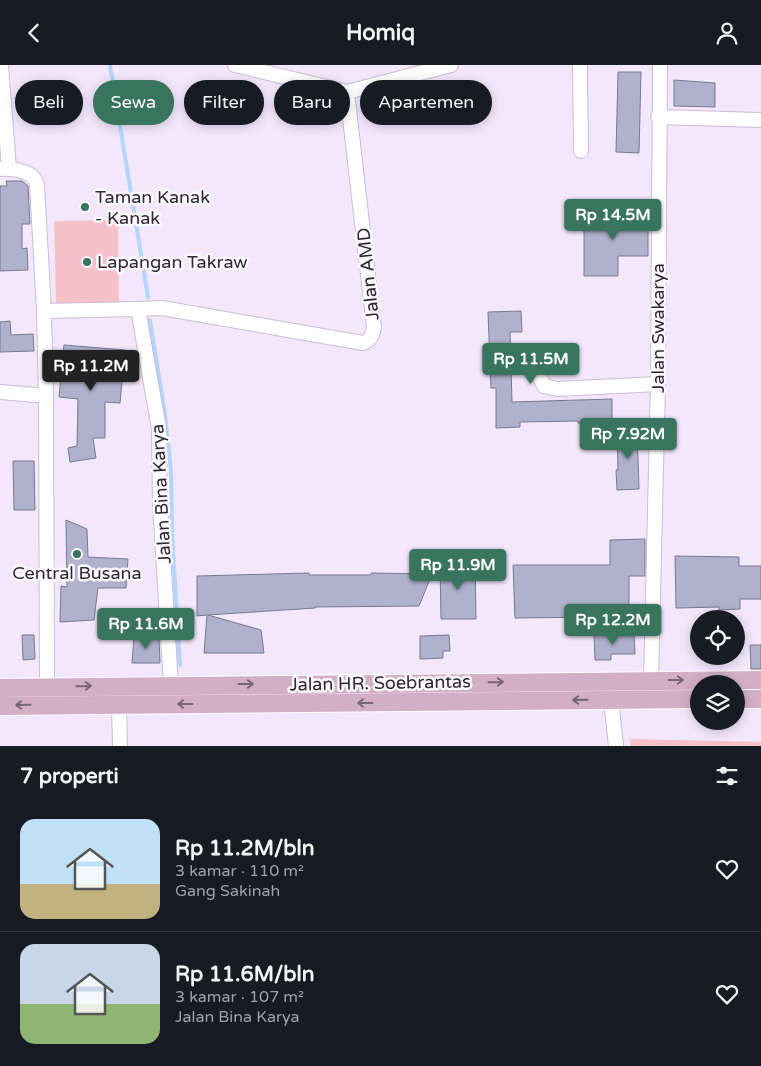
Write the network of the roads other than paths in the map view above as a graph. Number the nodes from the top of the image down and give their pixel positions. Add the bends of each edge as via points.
1 (1, 65) edge
2 (235, 65) edge
3 (451, 65) edge
4 (580, 65) edge
5 (660, 65) edge
6 (420, 69) edge
7 (297, 80) edge
8 (350, 91) edge
9 (658, 117) junction
10 (350, 118) edge
11 (761, 121) edge
12 (581, 151) dead end
13 (5, 169) edge
14 (138, 309) junction
15 (44, 311) junction
16 (538, 358) dead end
17 (658, 384) junction
18 (0, 392) edge
19 (46, 396) junction
20 (761, 680) edge
21 (651, 681) junction
22 (397, 683) junction
23 (172, 685) junction
24 (0, 687) edge
25 (47, 687) junction
26 (690, 699) edge
27 (745, 699) edge
28 (761, 699) edge
29 (611, 700) junction
30 (398, 703) junction
31 (119, 705) junction
32 (0, 706) edge
33 (120, 746) edge
34 (616, 746) edge

1 - 13 street
2 - 7 street
3 - 6 street
4 - 12 street
5 - 9 street, Jalan Swakarya
6 - 8 street
9 - 11 street
9 - 17 street, Jalan Swakarya
10 - 14 street, Jalan AMD via 374,327 369,341 363,343 162,308
13 - 15 street via 33,177 37,184
14 - 15 street
14 - 23 street, Jalan Bina Karya via 159,429 160,503
15 - 19 street
16 - 17 street via 539,375 544,386 557,389
17 - 21 street, Jalan Swakarya
18 - 19 street
19 - 25 street
21 -> 20 main road, Jalan HR. Soebrantas
22 -> 21 main road, Jalan HR. Soebrantas
23 -> 22 main road, Jalan HR. Soebrantas
22 - 30 main road
25 -> 23 main road, Jalan HR. Soebrantas
24 - 25 main road, Jalan HR. Soebrantas
26 - 29 main road, Jalan HR. Soebrantas
27 - 28 main road
29 -> 30 main road, Jalan HR. Soebrantas
29 - 34 street
30 -> 31 main road, Jalan HR. Soebrantas
31 -> 32 main road, Jalan HR. Soebrantas
31 - 33 street

